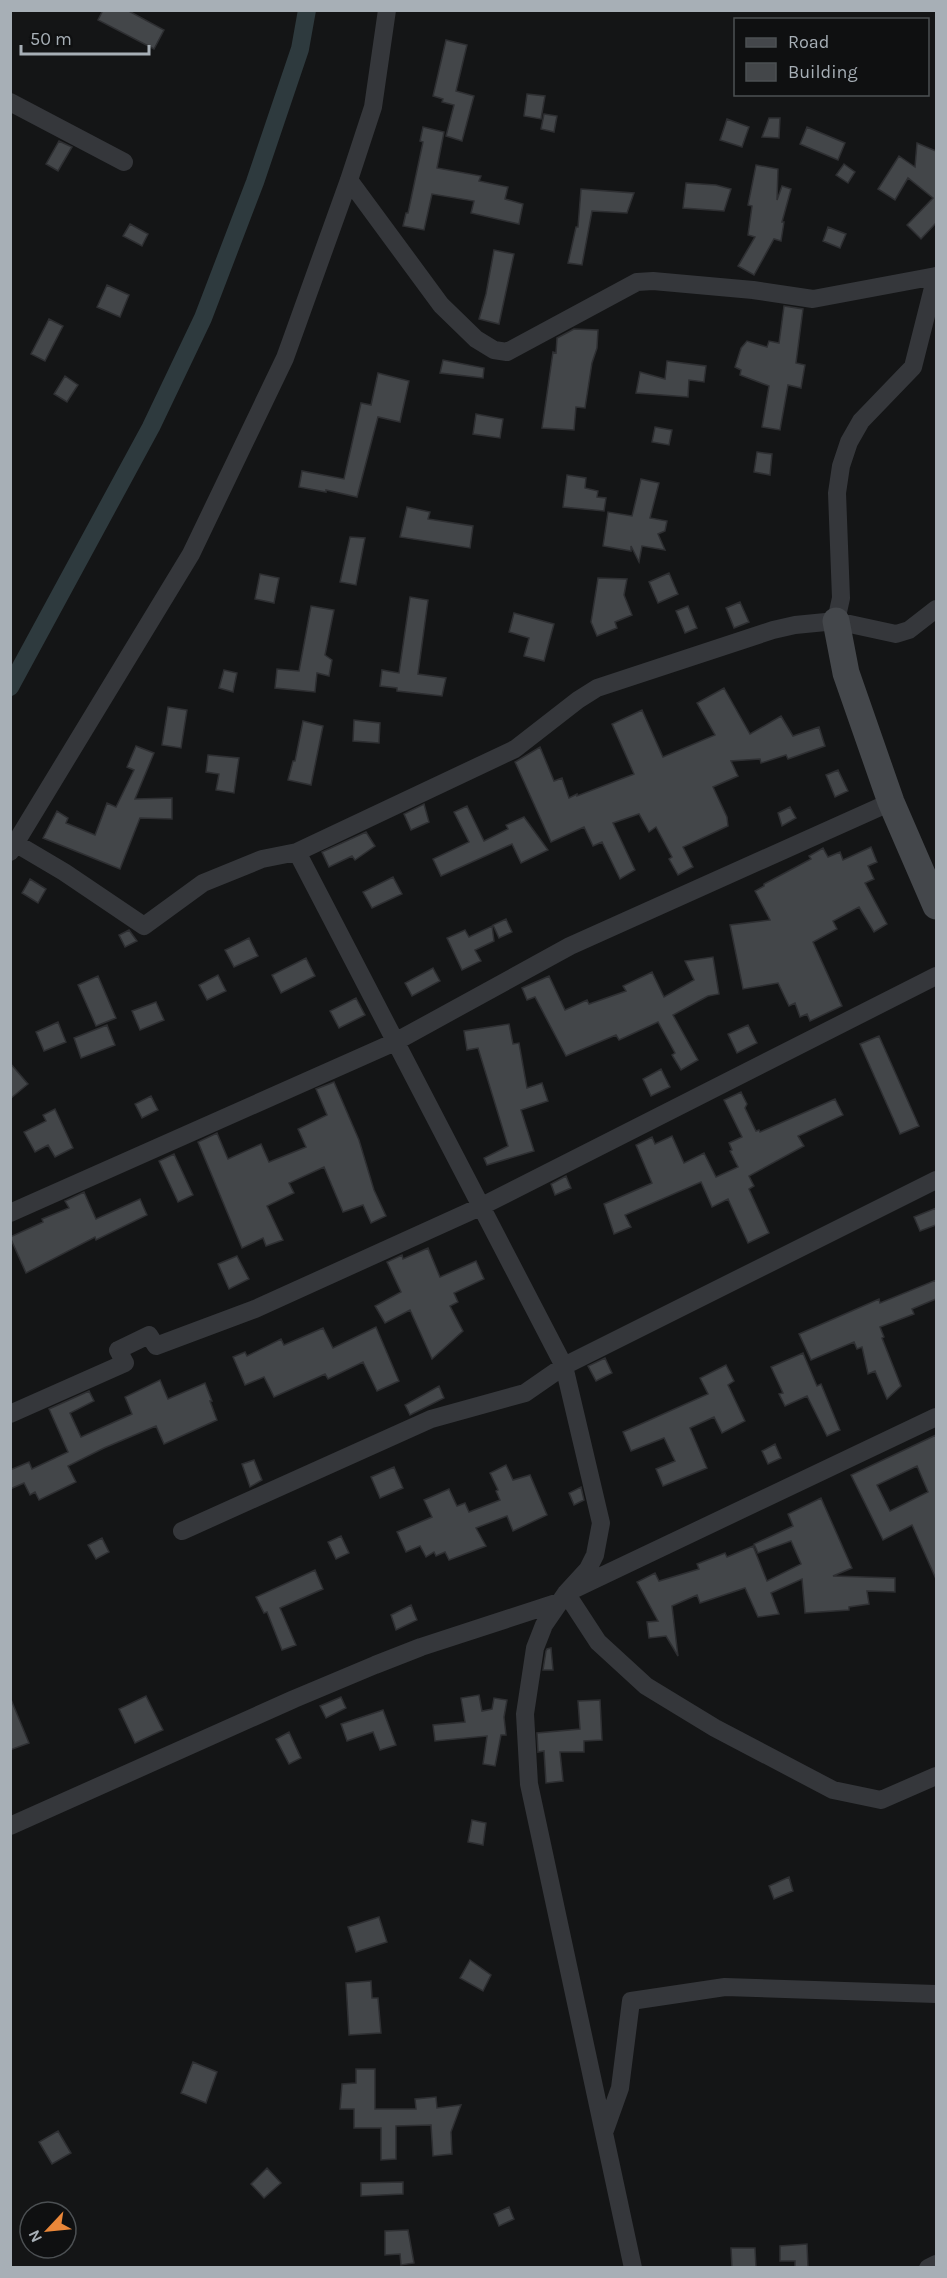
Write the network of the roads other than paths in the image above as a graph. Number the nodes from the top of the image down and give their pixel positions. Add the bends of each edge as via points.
1 (387, 10) edge
2 (10, 102) edge
3 (124, 162) dead end
4 (349, 180) junction
5 (936, 276) edge
6 (936, 609) edge
7 (836, 621) junction
8 (891, 802) junction
9 (13, 847) edge
10 (297, 852) junction
11 (936, 906) edge
12 (936, 976) edge
13 (395, 1042) junction
14 (936, 1180) edge
15 (480, 1207) junction
16 (10, 1213) edge
17 (564, 1366) junction
18 (10, 1414) edge
19 (936, 1417) edge
20 (182, 1531) dead end
21 (562, 1598) junction
22 (936, 1776) edge
23 (10, 1826) edge
24 (936, 1994) edge
25 (604, 2132) junction
26 (936, 2264) edge
27 (633, 2268) edge
28 (928, 2268) edge

1 - 4 street via 373,107
2 - 3 street
4 - 5 street via 441,305 476,339 494,350 507,352 637,282 813,299
4 - 9 street via 285,358 191,554
5 - 7 street via 914,367 861,421 841,466 837,493 841,598
6 - 7 street via 909,630 896,634
7 - 8 main road via 846,673
7 - 10 street via 773,630 597,688 515,749
8 - 11 main road
8 - 13 street via 570,946
9 - 10 street via 64,872 144,927 203,883 262,859
10 - 13 street
12 - 15 street
13 - 15 street
13 - 16 street
14 - 17 street
15 - 17 street
15 - 18 street via 255,1309 156,1346 150,1335 118,1350 124,1363
17 - 20 street via 525,1393 431,1419
17 - 21 street via 602,1523 588,1569
19 - 21 street
21 - 22 street via 598,1641 646,1686 715,1728 833,1790 881,1800
21 - 23 street via 375,1665
21 - 25 street via 535,1647 525,1714 529,1784
24 - 25 street via 725,1987 631,2001 620,2088
25 - 27 street
26 - 28 street

